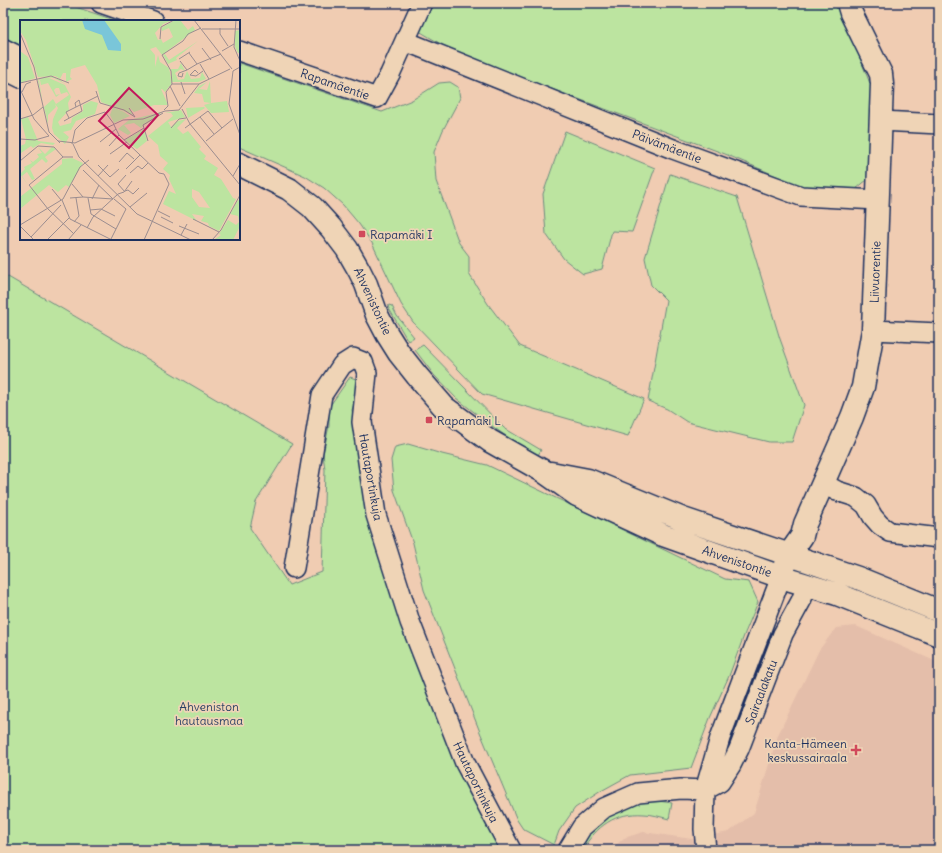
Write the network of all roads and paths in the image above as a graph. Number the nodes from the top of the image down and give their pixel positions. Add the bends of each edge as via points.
1 (101, 3) edge
2 (422, 3) edge
3 (848, 3) edge
4 (150, 20) edge
5 (405, 41) junction
6 (3, 50) edge
7 (240, 51) edge
8 (20, 58) edge
9 (3, 69) edge
10 (20, 78) edge
11 (881, 122) junction
12 (939, 124) edge
13 (240, 164) edge
14 (878, 200) junction
15 (873, 330) junction
16 (939, 333) edge
17 (543, 471) junction
18 (822, 483) junction
19 (802, 536) junction
20 (939, 538) edge
21 (788, 556) junction
22 (814, 564) junction
23 (294, 568) dead end
24 (781, 577) junction
25 (807, 585) junction
26 (939, 611) edge
27 (939, 635) edge
28 (705, 790) junction
29 (511, 850) edge
30 (568, 850) edge
31 (706, 850) edge

1 - 4 street
2 - 5 street, Rapamäentie
3 - 11 main road, Liivuorentie via 881,74
5 - 7 street, Rapamäentie via 377,98
5 - 14 street, Päivämäentie via 674,149 801,196
6 - 8 main road
9 - 10 street
11 - 12 street
11 - 14 main road, Liivuorentie
13 - 17 main road, Ahvenistontie via 289,189 312,207 331,228 348,249 387,334 418,377 444,407 490,441
14 - 15 main road, Liivuorentie
15 - 16 street
15 - 18 main road, Liivuorentie via 863,387 852,418
17 - 21 main road, Ahvenistontie via 588,480 683,519
17 - 24 main road, Ahvenistontie via 577,495 664,535
18 - 19 main road, Liivuorentie
18 - 20 street via 856,497 866,505 880,525 890,532
19 - 21 main road, Liivuorentie
19 - 22 main road
21 - 22 main road, Ahvenistontie
21 - 24 main road, Liivuorentie
22 - 25 main road
22 - 26 main road, Ahvenistontie via 858,578
23 - 29 street, Hautaportinkuja via 322,396 342,366 357,358 363,362 367,373 362,422 376,515 400,592 465,763
24 - 25 main road, Ahvenistontie
24 - 28 street, Sairaalakatu via 720,738
25 - 27 main road, Ahvenistontie via 837,594
25 - 28 street, Sairaalakatu via 783,634 739,749 720,782
28 - 30 street via 681,789 638,793 604,808 582,827
28 - 31 street, Sairaalakatu

